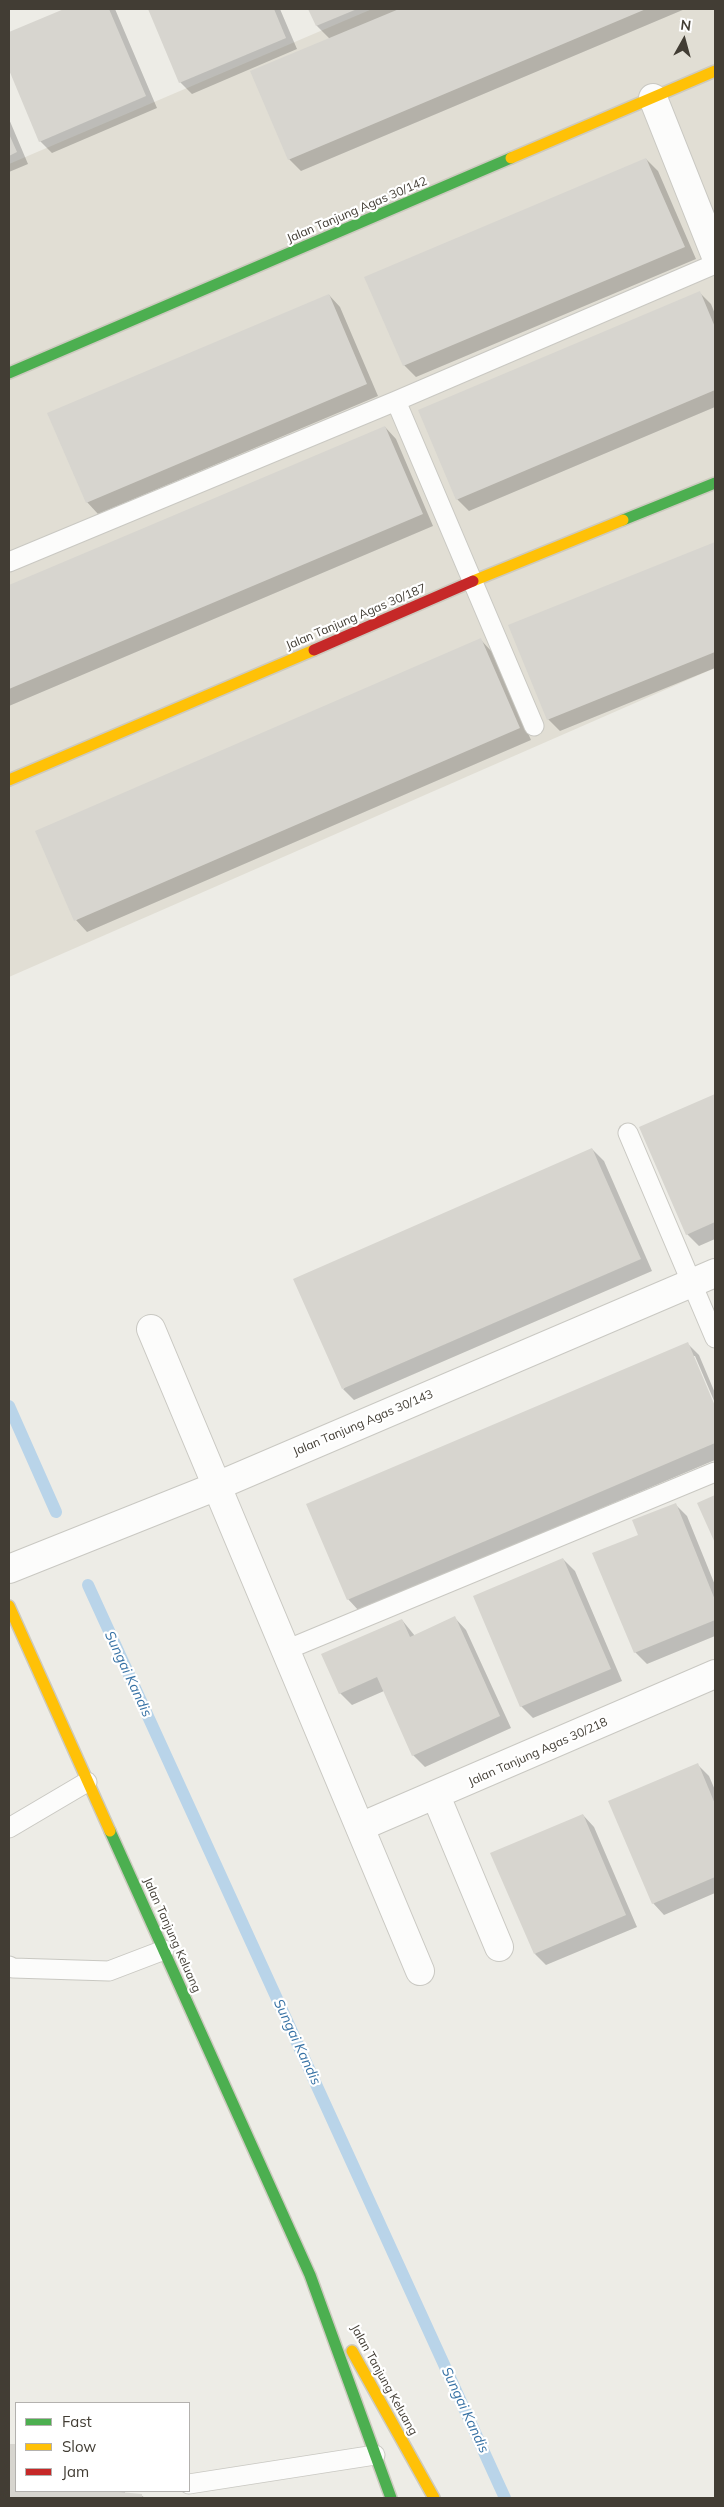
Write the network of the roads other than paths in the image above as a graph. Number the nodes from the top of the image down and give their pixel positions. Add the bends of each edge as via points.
1 (715, 71) edge
2 (653, 98) junction
3 (715, 254) edge
4 (715, 264) edge
5 (9, 373) edge
6 (396, 401) junction
7 (715, 483) edge
8 (9, 562) edge
9 (472, 582) junction
10 (534, 726) dead end
11 (9, 780) edge
12 (628, 1133) dead end
13 (704, 1278) edge
14 (151, 1329) dead end
15 (715, 1338) edge
16 (715, 1472) edge
17 (217, 1486) junction
18 (9, 1569) edge
19 (9, 1606) edge
20 (286, 1650) junction
21 (715, 1674) edge
22 (87, 1782) junction
23 (436, 1796) junction
24 (360, 1827) junction
25 (9, 1828) edge
26 (499, 1947) dead end
27 (164, 1950) junction
28 (9, 1966) edge
29 (420, 1971) dead end
30 (310, 2275) junction
31 (375, 2455) junction
32 (190, 2484) edge
33 (391, 2498) edge
34 (434, 2498) edge

1 - 2 street, Jalan Tanjung Agas 30/142
2 - 3 street
2 - 5 street, Jalan Tanjung Agas 30/142
4 - 6 lane
6 - 8 lane
6 - 9 lane
7 - 9 street, Jalan Tanjung Agas 30/187
9 - 10 lane
9 - 11 street, Jalan Tanjung Agas 30/187
12 - 13 lane
13 - 15 lane
13 - 17 street, Jalan Tanjung Agas 30/143
14 - 17 street
16 - 20 lane
17 - 18 street, Jalan Tanjung Agas 30/143
17 - 20 street
19 - 22 street, Jalan Tanjung Keluang
20 - 24 street
21 - 23 street, Jalan Tanjung Agas 30/218
22 - 25 lane
22 - 27 street, Jalan Tanjung Keluang
23 - 24 street, Jalan Tanjung Agas 30/218
23 - 26 street
24 - 29 street
27 - 28 lane via 108,1971
27 - 30 street, Jalan Tanjung Keluang
30 - 31 street, Jalan Tanjung Keluang
30 - 34 street, Jalan Tanjung Keluang
31 - 32 lane
31 - 33 street, Jalan Tanjung Keluang

